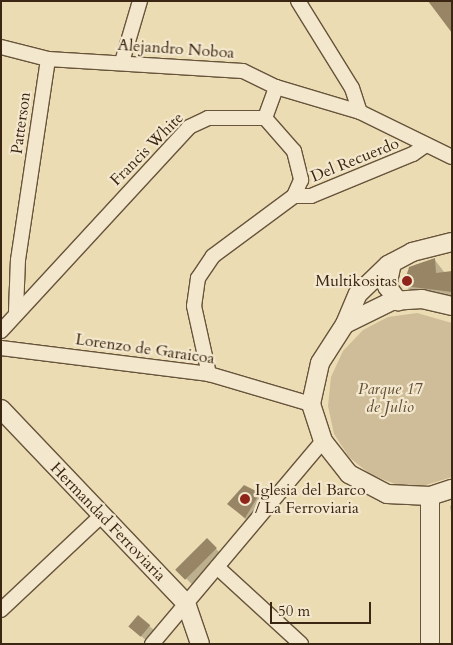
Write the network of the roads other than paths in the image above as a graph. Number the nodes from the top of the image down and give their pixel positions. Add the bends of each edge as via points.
1 (140, 1) edge
2 (298, 1) edge
3 (1, 47) edge
4 (48, 59) junction
5 (122, 62) junction
6 (276, 87) junction
7 (360, 112) junction
8 (264, 118) junction
9 (426, 145) junction
10 (452, 157) edge
11 (294, 196) junction
12 (452, 242) edge
13 (392, 262) junction
14 (398, 301) junction
15 (452, 306) edge
16 (16, 311) junction
17 (345, 324) junction
18 (1, 331) edge
19 (1, 348) edge
20 (209, 374) junction
21 (311, 404) junction
22 (1, 409) edge
23 (323, 441) junction
24 (452, 489) edge
25 (430, 496) junction
26 (101, 516) junction
27 (217, 567) junction
28 (186, 603) junction
29 (1, 610) edge
30 (152, 644) edge
31 (200, 644) edge
32 (301, 644) edge
33 (430, 644) edge

1 - 5 street
2 - 7 street via 352,88
3 - 4 street, Alejandro Noboa
4 - 5 street, Alejandro Noboa
4 - 16 street, Patterson via 18,260
5 - 6 street, Alejandro Noboa via 243,71
6 - 7 street, Alejandro Noboa
6 - 8 street
7 - 9 street, Alejandro Noboa
8 - 11 street via 287,141 301,166 301,180
8 - 16 street, Francis White via 208,118 189,127
9 - 10 street, Alejandro Noboa
9 - 11 street, Del Recuerdo via 414,154 312,196
11 - 20 street via 213,256 198,278 194,306
12 - 13 street
13 - 14 street via 387,286
13 - 17 street via 358,294
14 - 15 street via 422,299
14 - 17 street via 367,311
16 - 18 street, Francis White
17 - 21 street via 320,363
19 - 20 street, Lorenzo de Garaicoa
20 - 21 street, Lorenzo de Garaicoa
21 - 23 street
22 - 26 street, Hermandad Ferroviaria
23 - 25 street via 357,478 387,494
23 - 27 street
24 - 25 street
25 - 33 street
26 - 28 street, Hermandad Ferroviaria
26 - 29 street
27 - 28 street
27 - 32 street
28 - 30 street
28 - 31 street, Hermandad Ferroviaria

